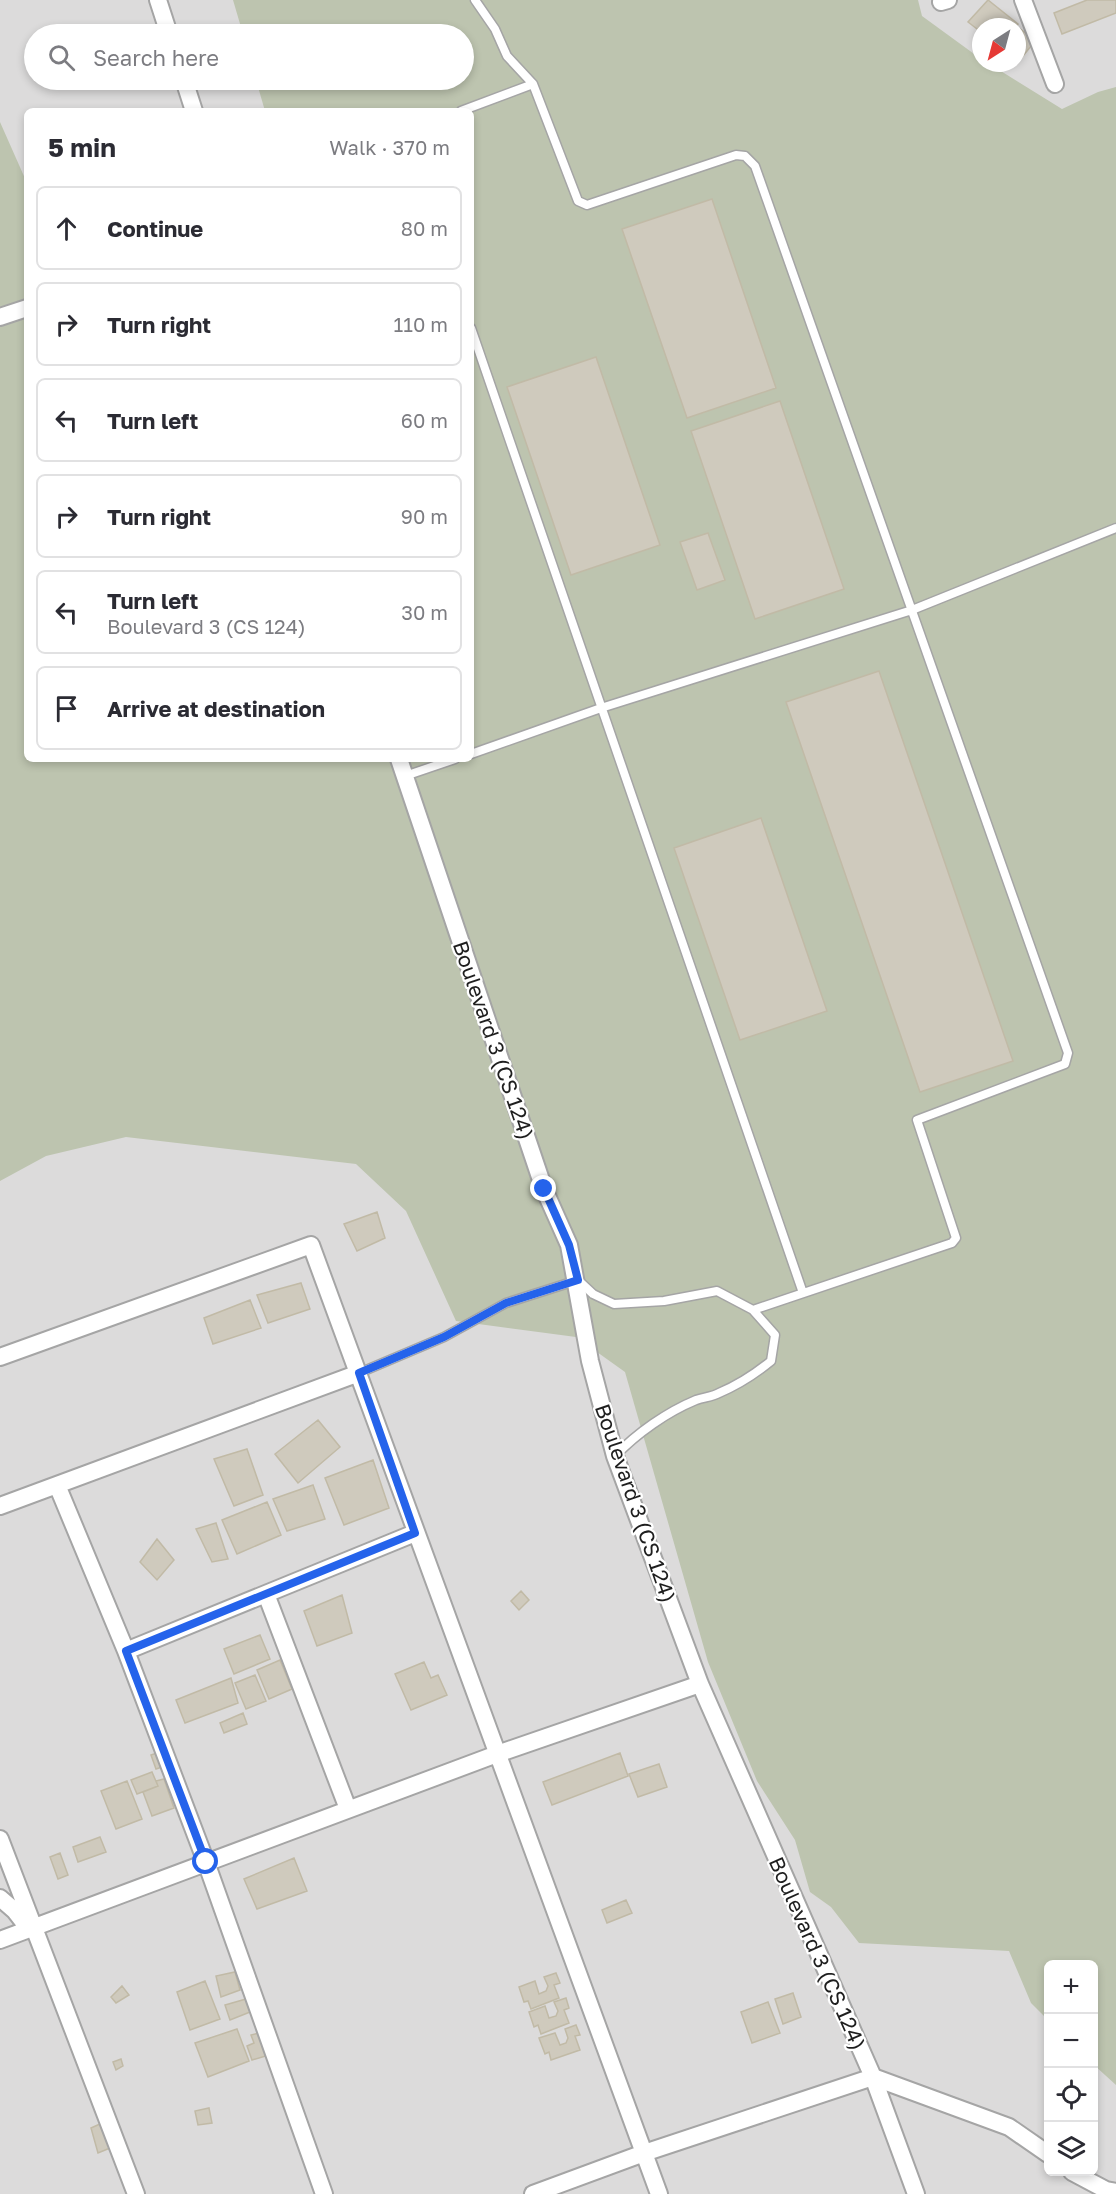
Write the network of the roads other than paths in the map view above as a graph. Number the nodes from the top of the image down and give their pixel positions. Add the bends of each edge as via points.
1 (158, 0) edge
2 (475, 0) edge
3 (1023, 0) edge
4 (166, 24) edge
5 (533, 84) junction
6 (1055, 84) dead end
7 (187, 90) edge
8 (193, 108) edge
9 (468, 108) edge
10 (24, 309) edge
11 (0, 317) edge
12 (474, 337) edge
13 (1116, 528) edge
14 (912, 610) junction
15 (601, 708) junction
16 (474, 753) edge
17 (400, 762) edge
18 (447, 762) edge
19 (405, 777) junction
20 (578, 1280) junction
21 (803, 1293) junction
22 (753, 1310) junction
23 (0, 1357) edge
24 (359, 1373) junction
25 (615, 1456) junction
26 (57, 1485) junction
27 (0, 1506) edge
28 (415, 1533) junction
29 (266, 1594) junction
30 (126, 1651) junction
31 (700, 1684) junction
32 (497, 1754) junction
33 (348, 1809) junction
34 (0, 1839) edge
35 (206, 1862) junction
36 (0, 1898) edge
37 (32, 1928) junction
38 (0, 1940) edge
39 (873, 2077) junction
40 (1044, 2151) edge
41 (644, 2153) junction
42 (1080, 2176) edge
43 (1116, 2192) edge
44 (136, 2194) edge
45 (324, 2194) edge
46 (533, 2194) edge
47 (659, 2194) edge
48 (916, 2194) edge

1 - 4 street
2 - 5 lane via 507,56
3 - 6 street
5 - 9 lane
5 - 14 lane via 581,204 736,155 750,160 764,188
7 - 8 street
10 - 11 street
12 - 15 lane
13 - 14 lane
14 - 15 lane
14 - 21 lane via 1068,1058 1065,1064 917,1120 956,1238 952,1243
15 - 16 lane
15 - 21 lane
17 - 19 street, Boulevard 3 (CS 124)
18 - 19 lane
19 - 20 street, Boulevard 3 (CS 124)
20 - 22 lane via 593,1294 614,1304 664,1301 717,1291
20 - 24 lane via 506,1303 444,1337
20 - 25 street, Boulevard 3 (CS 124) via 590,1361
21 - 22 lane
22 - 25 lane via 775,1335 771,1361 748,1379 696,1400 661,1420 630,1440
23 - 24 street via 311,1245
24 - 26 street
24 - 28 street
25 - 31 street, Boulevard 3 (CS 124)
26 - 27 street
26 - 30 street
28 - 29 street
28 - 32 street
29 - 30 street
29 - 33 street
30 - 35 street
31 - 32 street
31 - 39 street, Boulevard 3 (CS 124)
32 - 33 street
32 - 41 street
33 - 35 street
34 - 37 street
35 - 37 street
35 - 45 street
36 - 37 street
37 - 38 street
37 - 44 street
39 - 40 street via 1009,2127
39 - 41 street
39 - 48 street, Boulevard 3 (CS 124)
41 - 46 street
41 - 47 street
42 - 43 street

